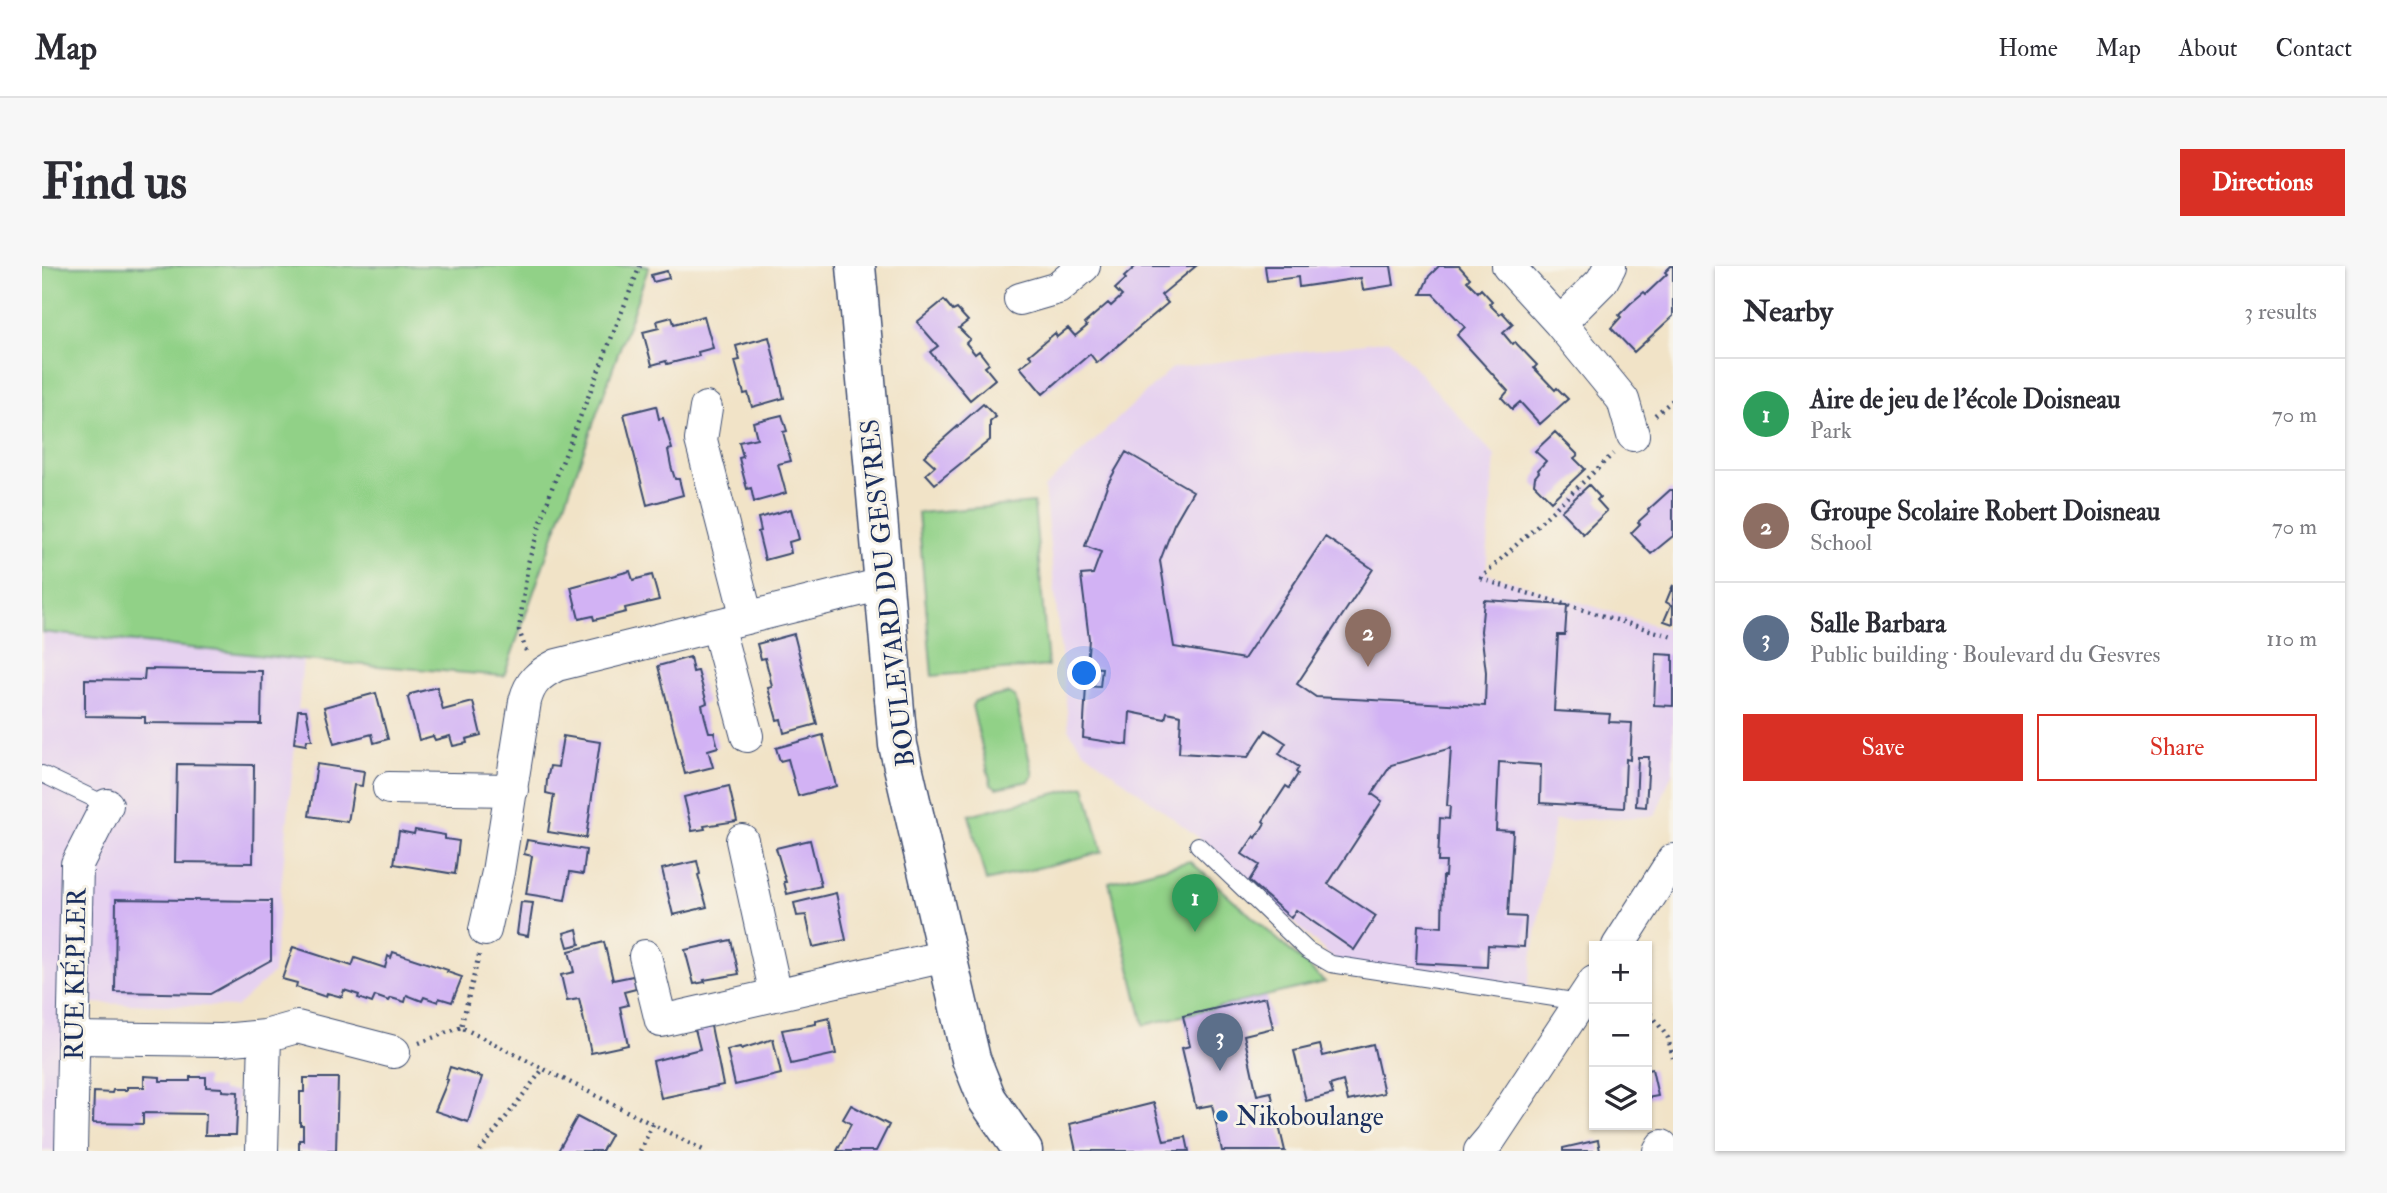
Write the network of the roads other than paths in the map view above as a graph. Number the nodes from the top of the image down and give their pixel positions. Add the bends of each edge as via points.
1 (856, 266) edge
2 (1084, 266) edge
3 (1508, 266) edge
4 (1610, 266) edge
5 (1020, 299) dead end
6 (1560, 323) junction
7 (706, 408) dead end
8 (1633, 435) road end
9 (883, 584) junction
10 (732, 621) junction
11 (747, 736) dead end
12 (42, 774) edge
13 (389, 788) dead end
14 (512, 790) junction
15 (107, 805) joint
16 (742, 840) dead end
17 (1198, 845) dead end
18 (1673, 860) edge
19 (485, 930) road end
20 (1621, 941) edge
21 (645, 956) dead end
22 (946, 956) junction
23 (1587, 992) edge
24 (776, 995) junction
25 (265, 1036) junction
26 (73, 1038) junction
27 (394, 1052) road end
28 (71, 1151) edge
29 (262, 1151) edge
30 (1023, 1151) edge
31 (1480, 1151) edge

1 - 9 street, BOULEVARD DU GESVRES
2 - 5 street via 1058,288
3 - 6 street
4 - 6 street via 1602,281
6 - 8 street via 1623,400
7 - 10 street via 701,440
9 - 10 street
9 - 22 street, BOULEVARD DU GESVRES via 898,745
10 - 11 street
10 - 14 street via 557,665 535,679 525,701
12 - 15 lane
13 - 14 street
14 - 19 street
15 - 26 street, RUE KÉPLER via 77,864
16 - 24 street
17 - 23 lane via 1307,950 1331,964
18 - 20 street
21 - 24 street via 661,1021
22 - 24 street
22 - 30 street, BOULEVARD DU GESVRES via 971,1059 988,1099
23 - 31 street
25 - 26 street via 222,1040
25 - 27 street via 296,1027
25 - 29 street
26 - 28 street, RUE KÉPLER

